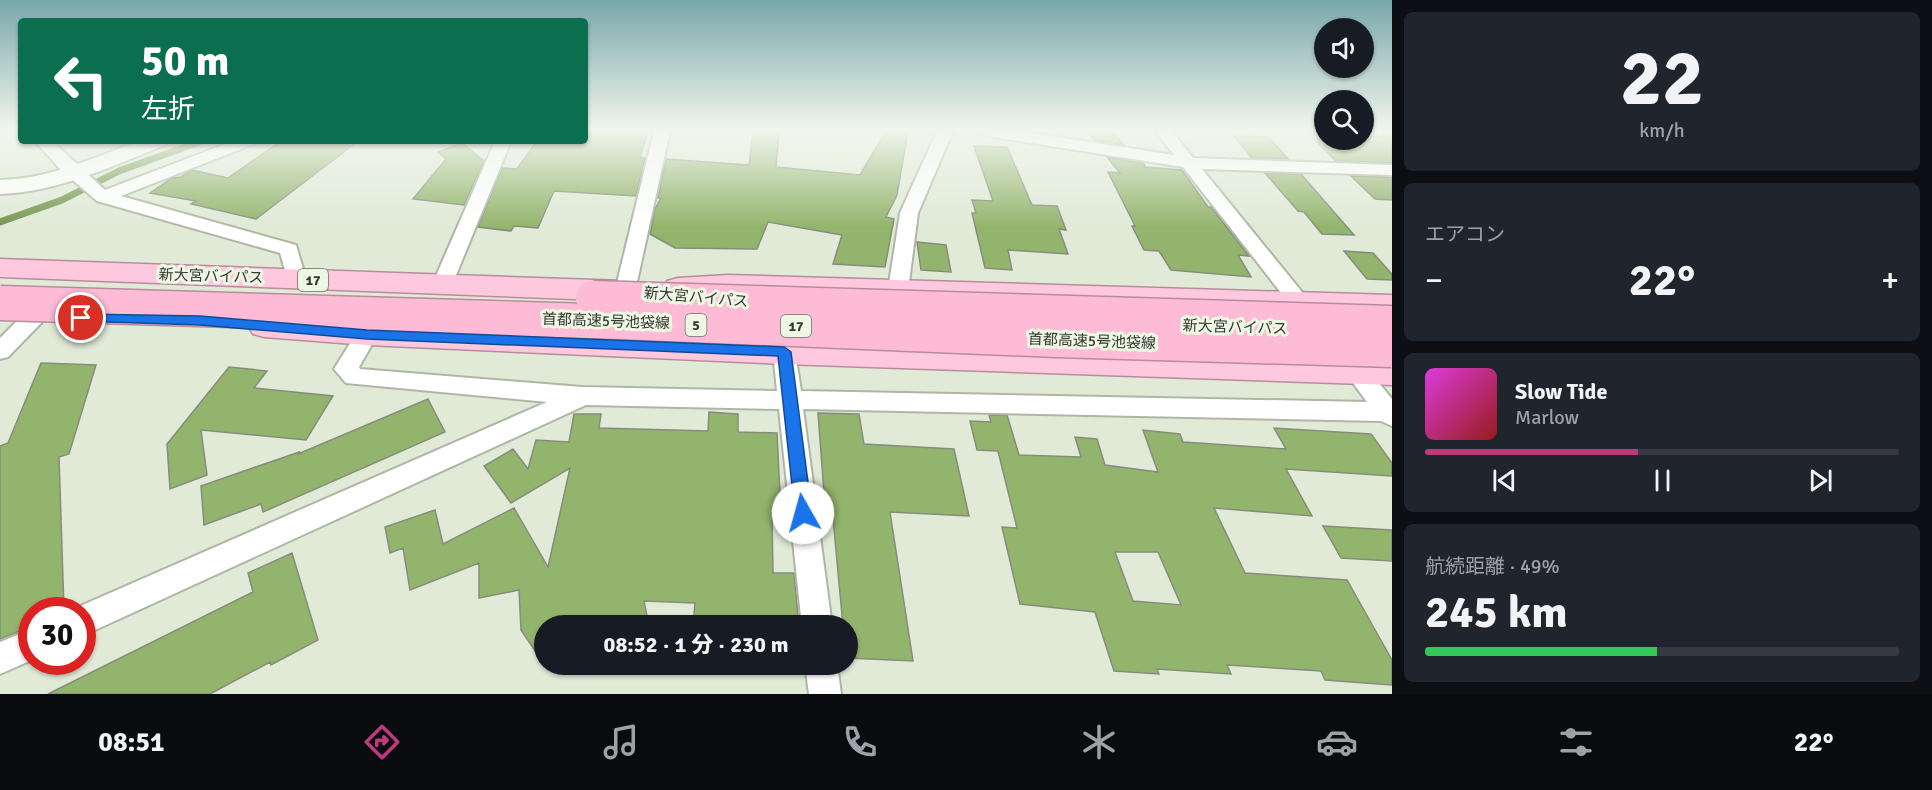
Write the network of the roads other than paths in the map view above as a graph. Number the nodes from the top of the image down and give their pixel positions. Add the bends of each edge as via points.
1 (67, 163) edge
2 (123, 163) edge
3 (168, 163) edge
4 (494, 163) edge
5 (655, 163) edge
6 (931, 163) edge
7 (1190, 163) edge
8 (1201, 163) edge
9 (1392, 170) edge
10 (90, 185) junction
11 (0, 187) edge
12 (0, 268) edge
13 (296, 279) junction
14 (0, 281) edge
15 (442, 285) junction
16 (897, 290) junction
17 (625, 291) junction
18 (1299, 302) junction
19 (0, 303) edge
20 (1392, 304) edge
21 (0, 316) edge
22 (34, 317) junction
23 (200, 320) junction
24 (1392, 323) edge
25 (1392, 332) edge
26 (367, 334) junction
27 (1392, 341) edge
28 (1392, 350) edge
29 (0, 351) edge
30 (784, 352) junction
31 (1357, 372) junction
32 (1392, 373) edge
33 (582, 396) junction
34 (790, 401) junction
35 (1391, 414) edge
36 (96, 615) edge
37 (816, 615) edge
38 (18, 650) edge
39 (0, 658) edge
40 (823, 675) edge
41 (825, 694) edge

1 - 10 street
2 - 10 street
3 - 10 street
4 - 15 street
5 - 17 street
6 - 16 street via 909,213
7 - 18 street
8 - 9 street
10 - 11 street
10 - 13 street via 289,249
12 - 13 highway, 新大宮バイパス / 17
13 - 15 highway, 新大宮バイパス / 17
14 - 24 highway, 首都高速5号池袋線 / 5, bridge
15 - 17 highway, 新大宮バイパス / 17
16 - 17 highway, 17 via 728,285
16 - 18 highway, 17
17 - 25 highway, 新大宮バイパス / 17 via 1034,321
18 - 20 highway, 17
19 - 28 highway, 首都高速5号池袋線 / 5, bridge
21 - 22 highway, 新大宮バイパス / 17
22 - 23 highway, 新大宮バイパス / 17
22 - 29 street
23 - 26 highway, 17
23 - 27 highway, 新大宮バイパス / 17 via 445,326 849,327
26 - 30 highway, 17
26 - 33 street via 346,369 354,377
30 - 31 highway, 17
30 - 34 street
31 - 32 highway, 17
31 - 35 street
33 - 34 street
33 - 36 street
34 - 35 street
34 - 37 street
38 - 39 street
40 - 41 street

